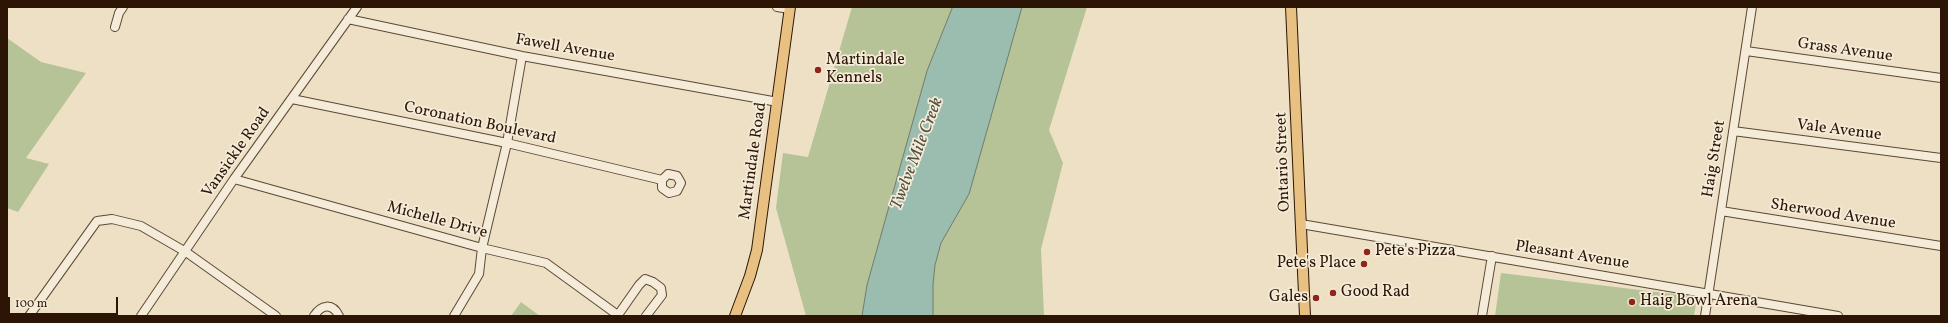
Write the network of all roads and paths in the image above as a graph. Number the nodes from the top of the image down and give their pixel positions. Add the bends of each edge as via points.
1 (123, 7) edge
2 (356, 7) edge
3 (777, 7) edge
4 (1291, 7) edge
5 (1752, 7) edge
6 (790, 8) edge
7 (348, 19) junction
8 (115, 27) dead end
9 (1746, 51) junction
10 (522, 56) junction
11 (1941, 78) edge
12 (292, 99) junction
13 (778, 102) junction
14 (1733, 131) junction
15 (507, 143) junction
16 (1941, 158) edge
17 (234, 179) junction
18 (662, 180) dead end
19 (1721, 211) junction
20 (1302, 224) junction
21 (1941, 246) edge
22 (482, 248) junction
23 (186, 252) junction
24 (1492, 256) junction
25 (1709, 293) junction
26 (29, 316) edge
27 (141, 316) edge
28 (276, 316) edge
29 (314, 316) edge
30 (339, 316) edge
31 (454, 316) edge
32 (619, 316) edge
33 (646, 316) edge
34 (735, 316) edge
35 (1305, 316) edge
36 (1482, 316) edge
37 (1705, 316) edge
38 (1838, 316) edge

1 - 8 street
2 - 7 street, Vansickle Road
3 - 6 street
4 - 20 main road, Ontario Street
5 - 9 street, Haig Street
6 - 13 main road, Martindale Road
7 - 10 street, Fawell Avenue
7 - 12 street, Vansickle Road
9 - 11 street, Grass Avenue
9 - 14 street, Haig Street
10 - 13 street, Fawell Avenue
10 - 15 street
12 - 15 street, Coronation Boulevard
12 - 17 street, Vansickle Road
13 - 34 main road, Martindale Road via 757,250
14 - 16 street, Vale Avenue
14 - 19 street, Haig Street
15 - 18 street, Coronation Boulevard
15 - 22 street
17 - 22 street, Michelle Drive
17 - 23 street, Vansickle Road
19 - 21 street, Sherwood Avenue
19 - 25 street, Haig Street
20 - 24 street, Pleasant Avenue
20 - 35 main road, Ontario Street
22 - 31 street via 479,274
22 - 32 street, Michelle Drive via 546,263
23 - 26 street via 141,226 112,219 97,221
23 - 27 street, Vansickle Road
23 - 28 street
24 - 25 street, Pleasant Avenue
24 - 36 street
25 - 37 street, Haig Street
25 - 38 street, Pleasant Avenue
29 - 30 street via 324,306 330,307
32 - 33 street, Michelle Drive via 645,279 661,288 662,295

